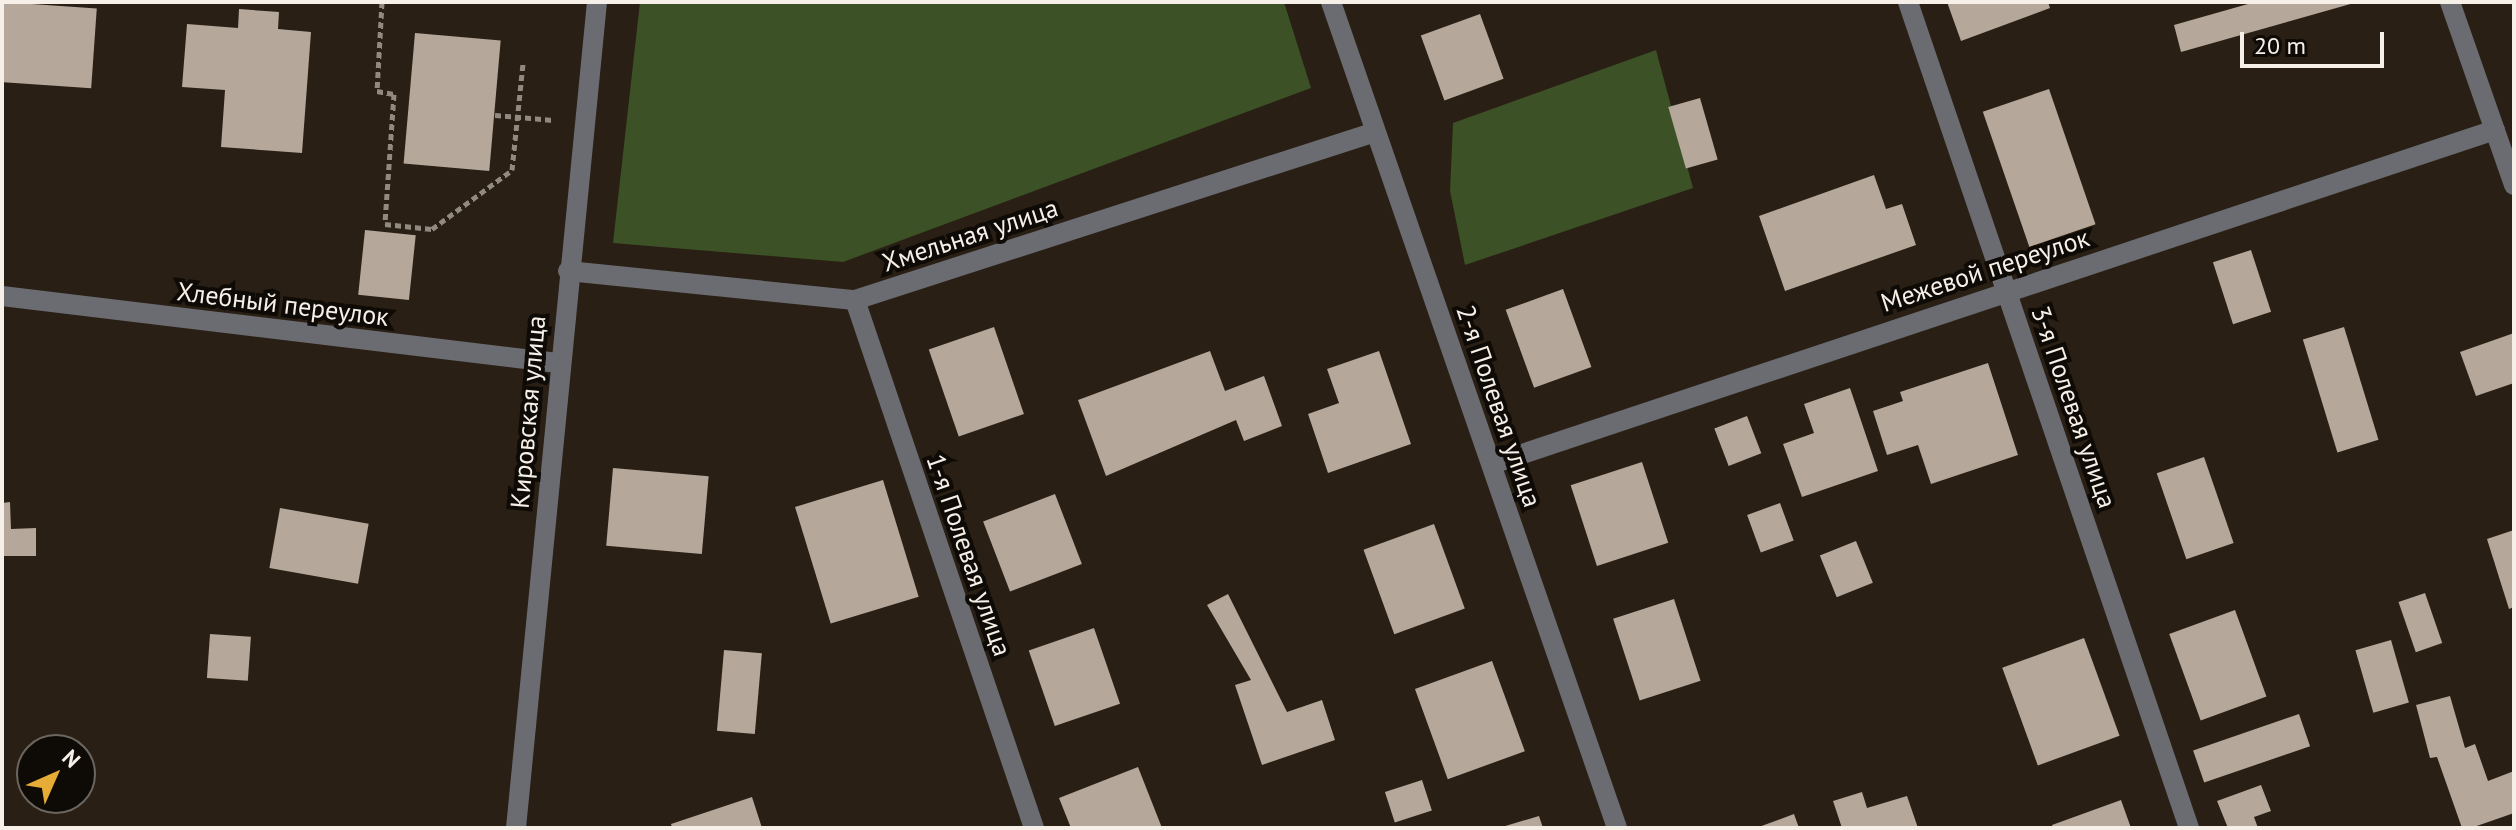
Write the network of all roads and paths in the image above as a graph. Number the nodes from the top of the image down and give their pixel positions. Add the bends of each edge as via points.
1 (382, 2) edge
2 (597, 2) edge
3 (1331, 2) edge
4 (1908, 2) edge
5 (2450, 2) edge
6 (523, 63) dead end
7 (495, 115) dead end
8 (519, 117) junction
9 (560, 121) dead end
10 (2495, 130) junction
11 (1375, 132) junction
12 (2514, 185) edge
13 (568, 271) junction
14 (2007, 291) junction
15 (2, 296) edge
16 (855, 300) junction
17 (558, 363) junction
18 (1492, 464) junction
19 (516, 828) edge
20 (1034, 828) edge
21 (1617, 828) edge
22 (2189, 828) edge

1 - 8 path via 377,91 394,94 385,224 432,229 512,170
2 - 13 street, Кировская улица
3 - 11 street, 2-я Полевая улица
4 - 14 street, 3-я Полевая улица
5 - 10 street
6 - 8 path
7 - 8 path
8 - 9 path
10 - 12 street
10 - 14 street, Межевой переулок
11 - 16 street, Хмельная улица
11 - 18 street, 2-я Полевая улица
13 - 16 street, Хмельная улица
13 - 17 street, Кировская улица
14 - 18 street, Межевой переулок
14 - 22 street, 3-я Полевая улица
15 - 17 street, Хлебный переулок
16 - 20 street, 1-я Полевая улица
17 - 19 street, Кировская улица
18 - 21 street, 2-я Полевая улица

